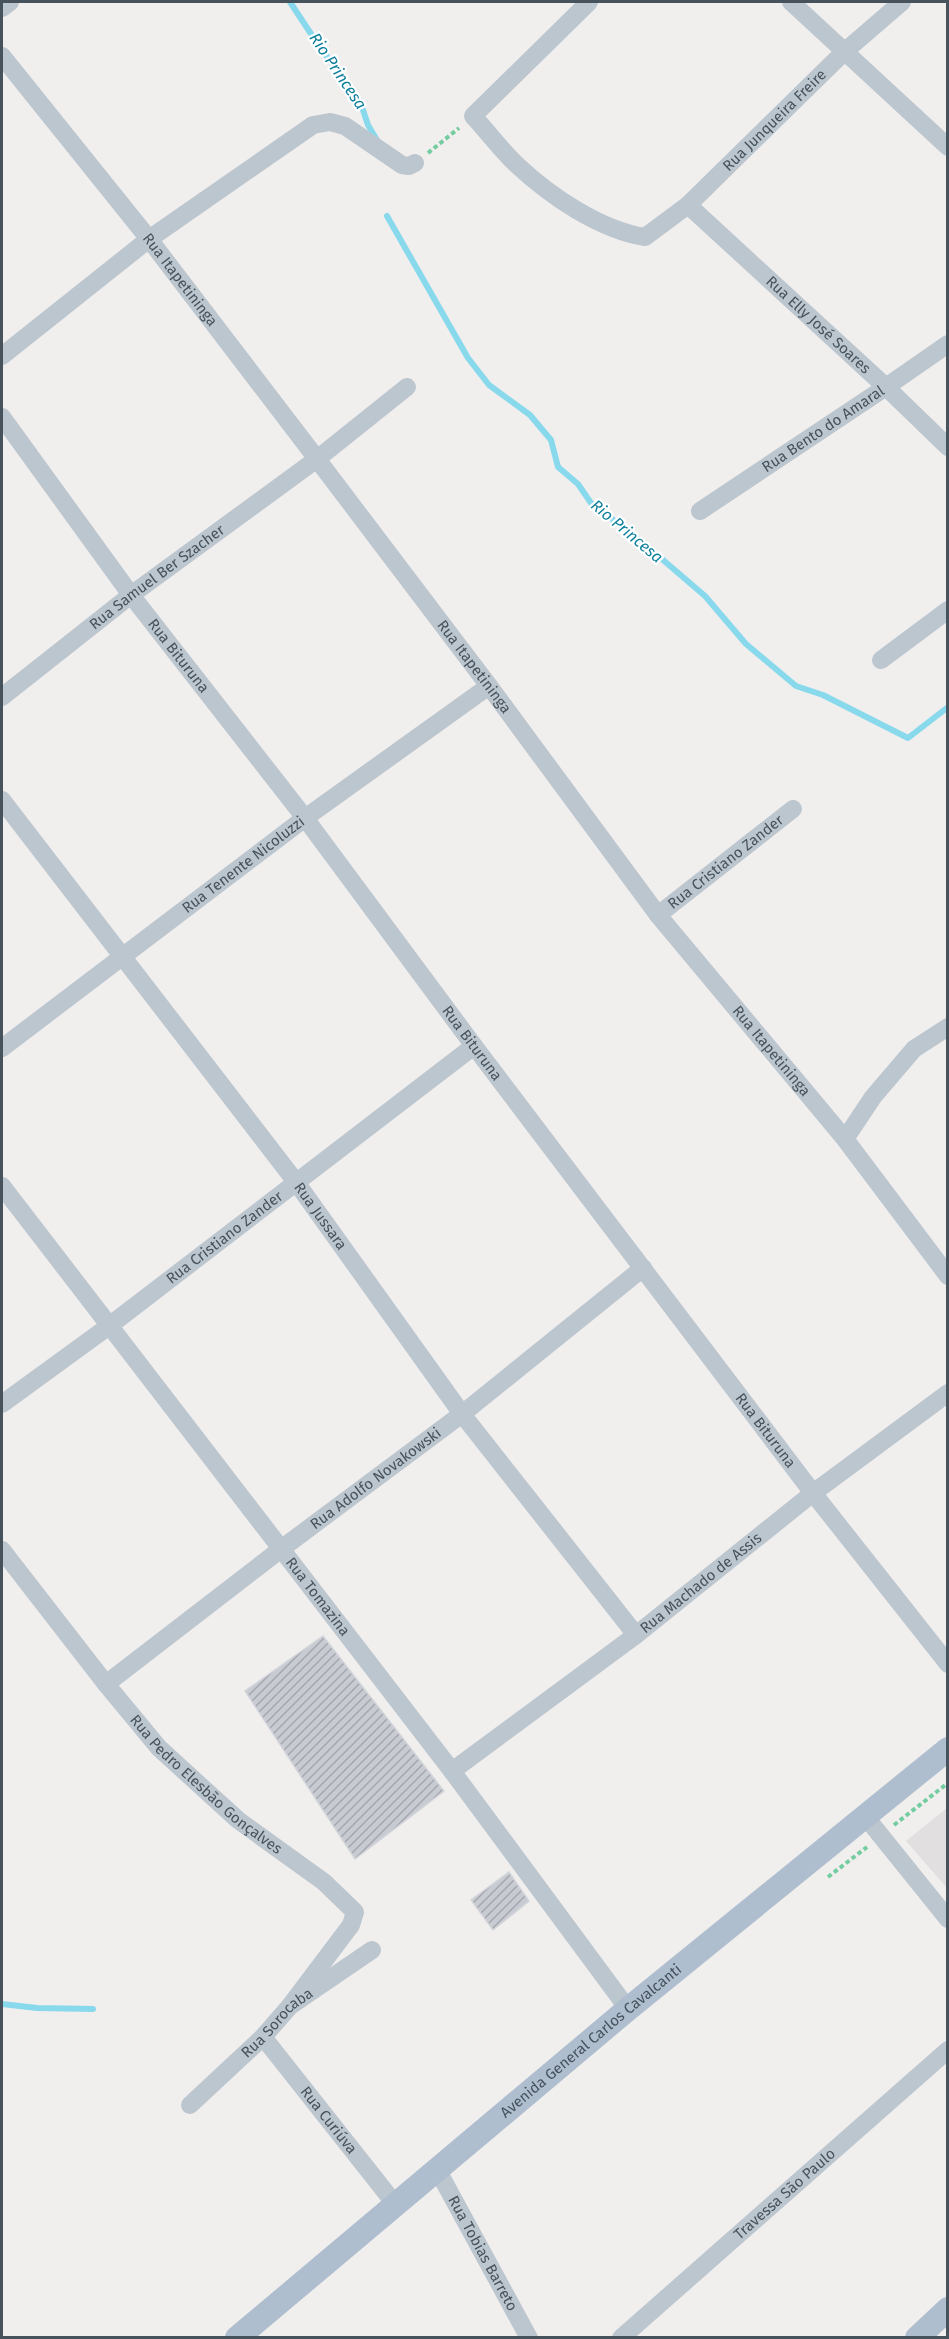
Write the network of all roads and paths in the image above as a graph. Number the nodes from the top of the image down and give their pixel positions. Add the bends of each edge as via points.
1 (10, 2) edge
2 (589, 2) edge
3 (791, 2) edge
4 (902, 2) edge
5 (2, 8) edge
6 (844, 52) junction
7 (2, 56) edge
8 (473, 117) junction
9 (948, 147) edge
10 (415, 163) joint
11 (688, 205) junction
12 (148, 239) junction
13 (948, 344) edge
14 (2, 356) edge
15 (407, 387) dead end
16 (886, 387) junction
17 (2, 417) edge
18 (948, 447) edge
19 (317, 459) junction
20 (700, 511) dead end
21 (131, 595) junction
22 (948, 610) edge
23 (880, 660) dead end
24 (489, 686) junction
25 (2, 697) edge
26 (2, 800) edge
27 (793, 809) dead end
28 (305, 818) junction
29 (658, 915) junction
30 (123, 956) junction
31 (948, 1027) edge
32 (474, 1046) junction
33 (2, 1048) edge
34 (845, 1139) junction
35 (296, 1182) junction
36 (2, 1186) edge
37 (643, 1268) junction
38 (948, 1276) edge
39 (109, 1326) junction
40 (948, 1392) edge
41 (2, 1404) edge
42 (462, 1414) junction
43 (813, 1493) junction
44 (281, 1548) junction
45 (2, 1550) edge
46 (636, 1635) junction
47 (948, 1664) edge
48 (106, 1684) junction
49 (948, 1749) edge
50 (452, 1771) junction
51 (865, 1816) junction
52 (948, 1919) edge
53 (372, 1950) dead end
54 (290, 2006) junction
55 (628, 2009) junction
56 (263, 2037) junction
57 (948, 2050) edge
58 (190, 2105) dead end
59 (436, 2169) junction
60 (395, 2204) junction
61 (948, 2309) edge
62 (237, 2337) edge
63 (529, 2337) edge
64 (621, 2337) edge
65 (917, 2337) edge

1 - 5 street
2 - 8 street
3 - 6 street
4 - 6 street, Rua Junqueira Freire
6 - 9 street
6 - 11 street, Rua Junqueira Freire
7 - 12 street, Rua Itapetininga
8 - 10 path
8 - 11 street, Rua Junqueira Freire via 517,165 569,206 626,234 645,237
10 - 12 street via 402,165 345,126 330,122 313,125
11 - 16 street, Rua Elly José Soares
12 - 14 street
12 - 19 street, Rua Itapetininga
13 - 16 street, Rua Bento do Amaral
15 - 19 street, Rua Samuel Ber Szacher
16 - 18 street, Rua Elly José Soares
16 - 20 street, Rua Bento do Amaral
17 - 21 street, Rua Bituruna
19 - 21 street, Rua Samuel Ber Szacher
19 - 24 street, Rua Itapetininga
21 - 25 street, Rua Samuel Ber Szacher
21 - 28 street, Rua Bituruna
22 - 23 street
24 - 28 street, Rua Tenente Nicoluzzi
24 - 29 street, Rua Itapetininga
26 - 30 street, Rua Jussara
27 - 29 street, Rua Cristiano Zander
28 - 30 street, Rua Tenente Nicoluzzi
28 - 32 street, Rua Bituruna
29 - 34 street, Rua Itapetininga
30 - 33 street, Rua Tenente Nicoluzzi
30 - 35 street, Rua Jussara
31 - 34 street via 914,1049 873,1097
32 - 35 street, Rua Cristiano Zander
32 - 37 street, Rua Bituruna
34 - 38 street, Rua Itapetininga
35 - 39 street, Rua Cristiano Zander
35 - 42 street, Rua Jussara
36 - 39 street, Rua Tomazina
37 - 42 street, Rua Adolfo Novakowski
37 - 43 street, Rua Bituruna
39 - 41 street, Rua Cristiano Zander
39 - 44 street, Rua Tomazina
40 - 43 street, Rua Machado de Assis
42 - 44 street, Rua Adolfo Novakowski
42 - 46 street, Rua Jussara
43 - 46 street, Rua Machado de Assis
43 - 47 street, Rua Bituruna
44 - 48 street, Rua Adolfo Novakowski
44 - 50 street, Rua Tomazina
45 - 48 street, Rua Pedro Elesbão Gonçalves
46 - 50 street, Rua Machado de Assis
48 - 54 street, Rua Pedro Elesbão Gonçalves via 159,1748 238,1820 324,1882 355,1912 351,1925
49 - 51 main road, Avenida General Carlos Cavalcanti
50 - 55 street, Rua Tomazina
51 - 52 street
51 - 55 main road, Avenida General Carlos Cavalcanti
53 - 54 street, Rua Sorocaba
54 - 56 street, Rua Sorocaba
55 - 59 main road, Avenida General Carlos Cavalcanti
56 - 58 street, Rua Sorocaba
56 - 60 street, Rua Curiúva
57 - 64 street, Travessa São Paulo
59 - 60 main road, Avenida General Carlos Cavalcanti
59 - 63 street, Rua Tobias Barreto
60 - 62 main road, Avenida General Carlos Cavalcanti
61 - 65 main road

